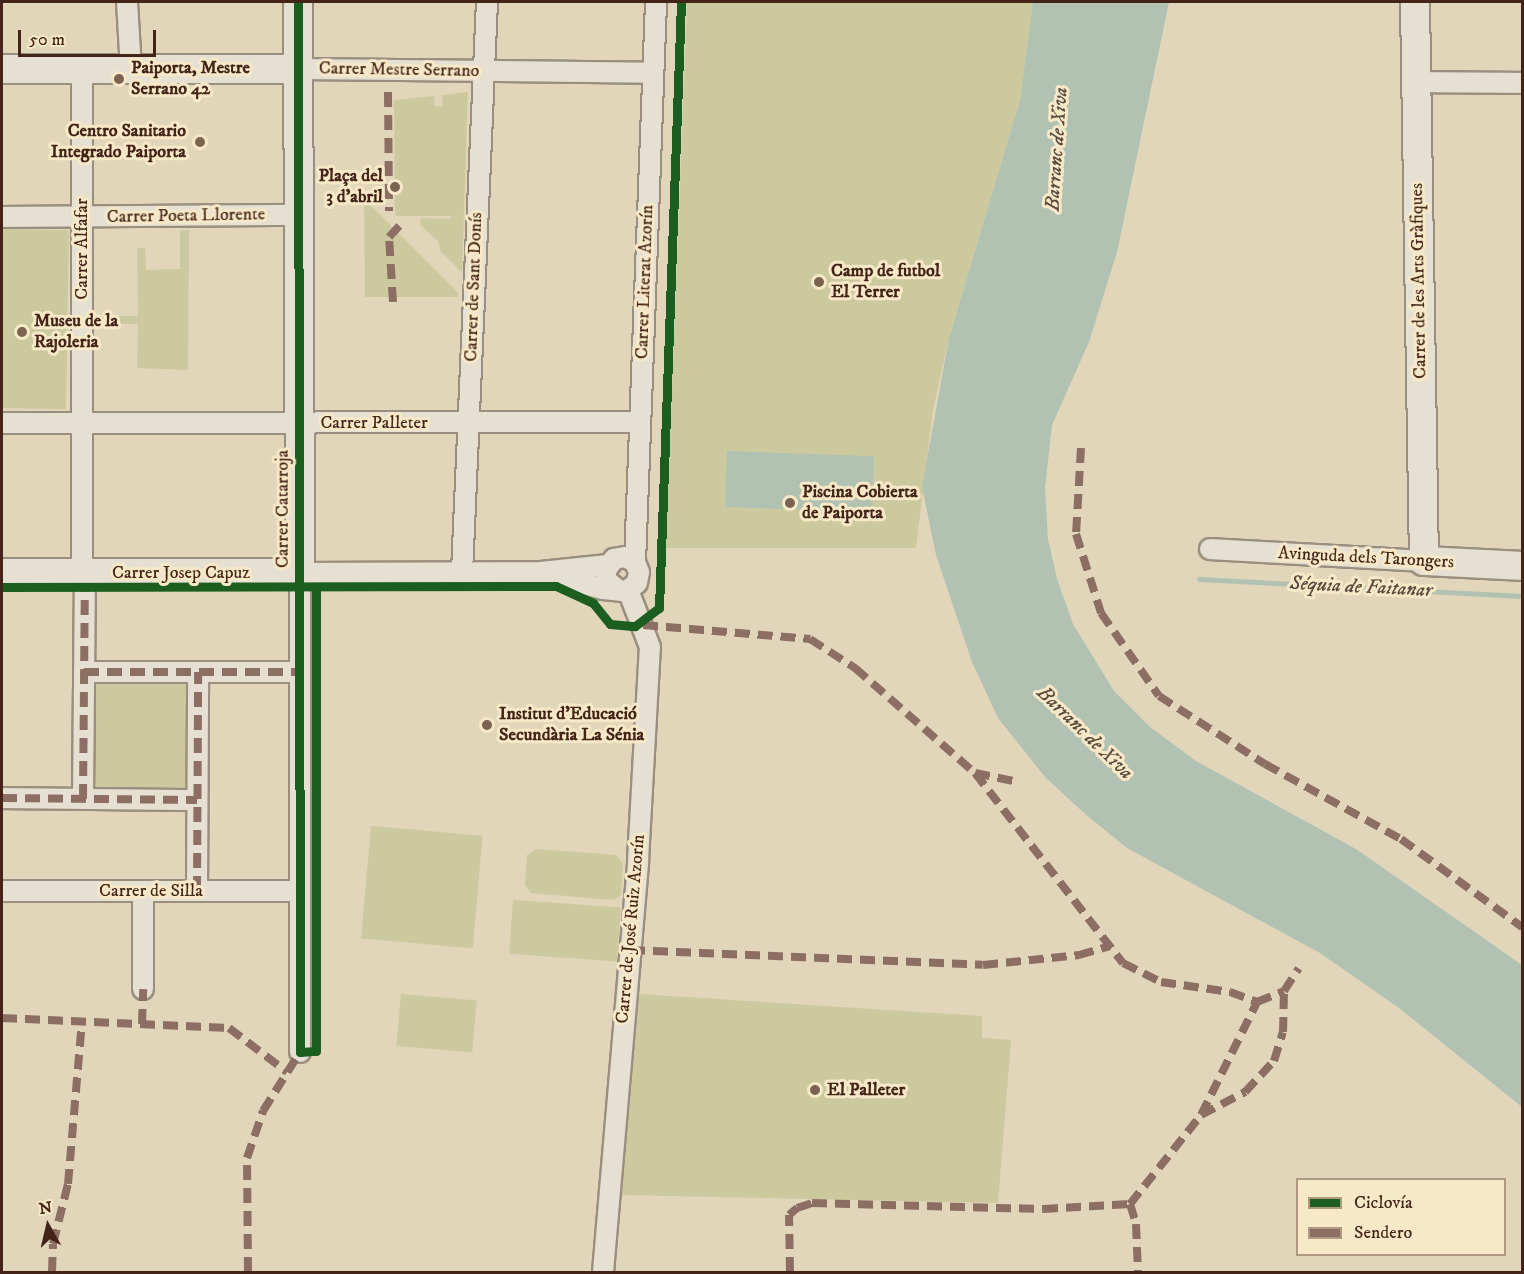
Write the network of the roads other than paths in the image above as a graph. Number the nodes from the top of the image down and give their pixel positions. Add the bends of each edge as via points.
1 (127, 2) edge
2 (298, 2) edge
3 (487, 2) edge
4 (656, 2) edge
5 (1415, 2) edge
6 (2, 69) edge
7 (82, 69) junction
8 (131, 69) junction
9 (299, 69) junction
10 (484, 71) junction
11 (653, 73) junction
12 (1416, 82) junction
13 (1522, 83) edge
14 (299, 215) junction
15 (2, 217) edge
16 (82, 218) junction
17 (639, 422) junction
18 (2, 423) edge
19 (82, 423) junction
20 (300, 423) junction
21 (468, 423) junction
22 (1210, 549) dead end
23 (1424, 561) junction
24 (635, 562) junction
25 (608, 565) junction
26 (1522, 566) edge
27 (462, 572) junction
28 (541, 572) junction
29 (2, 573) edge
30 (300, 573) junction
31 (84, 580) junction
32 (623, 590) junction
33 (84, 672) junction
34 (198, 672) junction
35 (300, 672) junction
36 (2, 798) edge
37 (83, 799) junction
38 (197, 800) junction
39 (2, 891) edge
40 (143, 891) junction
41 (198, 891) junction
42 (300, 891) junction
43 (143, 989) dead end
44 (300, 1052) dead end
45 (603, 1272) edge

1 - 8 street
2 - 9 street, Carrer Catarroja
3 - 10 street, Carrer de Sant Donís
4 - 11 street, Carrer Literat Azorín
5 - 12 street, Carrer de les Arts Gràfiques
6 - 7 street, Carrer Mestre Serrano
7 - 8 street, Carrer Mestre Serrano
7 - 16 street, Carrer Alfafar
8 - 9 street, Carrer Mestre Serrano
9 - 10 street, Carrer Mestre Serrano
9 - 14 street, Carrer Catarroja
10 - 11 street, Carrer Mestre Serrano
10 - 21 street, Carrer de Sant Donís
11 - 17 street, Carrer Literat Azorín
12 - 13 street
12 - 23 street, Carrer de les Arts Gràfiques
14 - 16 street, Carrer Poeta Llorente
14 - 20 street, Carrer Catarroja
15 - 16 street, Carrer Poeta Llorente
16 - 19 street, Carrer Alfafar
17 - 21 street, Carrer Palleter
17 - 24 street, Carrer Literat Azorín
18 - 19 street, Carrer Palleter
19 - 20 street, Carrer Palleter
19 - 31 street, Carrer Alfafar
20 - 21 street, Carrer Palleter
20 - 30 street, Carrer Catarroja
21 - 27 street, Carrer de Sant Donís
22 - 23 street, Avinguda dels Tarongers
23 - 26 street, Avinguda dels Tarongers
24 - 25 street via 620,557
24 - 32 street via 639,578
25 - 28 street, Carrer Josep Capuz
25 - 32 street via 606,580
27 - 28 street, Carrer Josep Capuz
27 - 30 street, Carrer Josep Capuz
28 - 32 street, Carrer Josep Capuz
29 - 31 street, Carrer Josep Capuz
30 - 31 street, Carrer Josep Capuz
30 - 35 street, Carrer Catarroja
31 - 33 street, Carrer Alfafar
32 - 45 street, Carrer de José Ruiz Azorín via 650,647 638,860
33 - 34 street
33 - 37 street, Carrer Alfafar
34 - 35 street
34 - 38 street
35 - 42 street, Carrer Catarroja
36 - 37 street
37 - 38 street
38 - 41 street
39 - 40 street, Carrer de Silla
40 - 41 street, Carrer de Silla
40 - 43 street
41 - 42 street, Carrer de Silla
42 - 44 street, Carrer Catarroja

